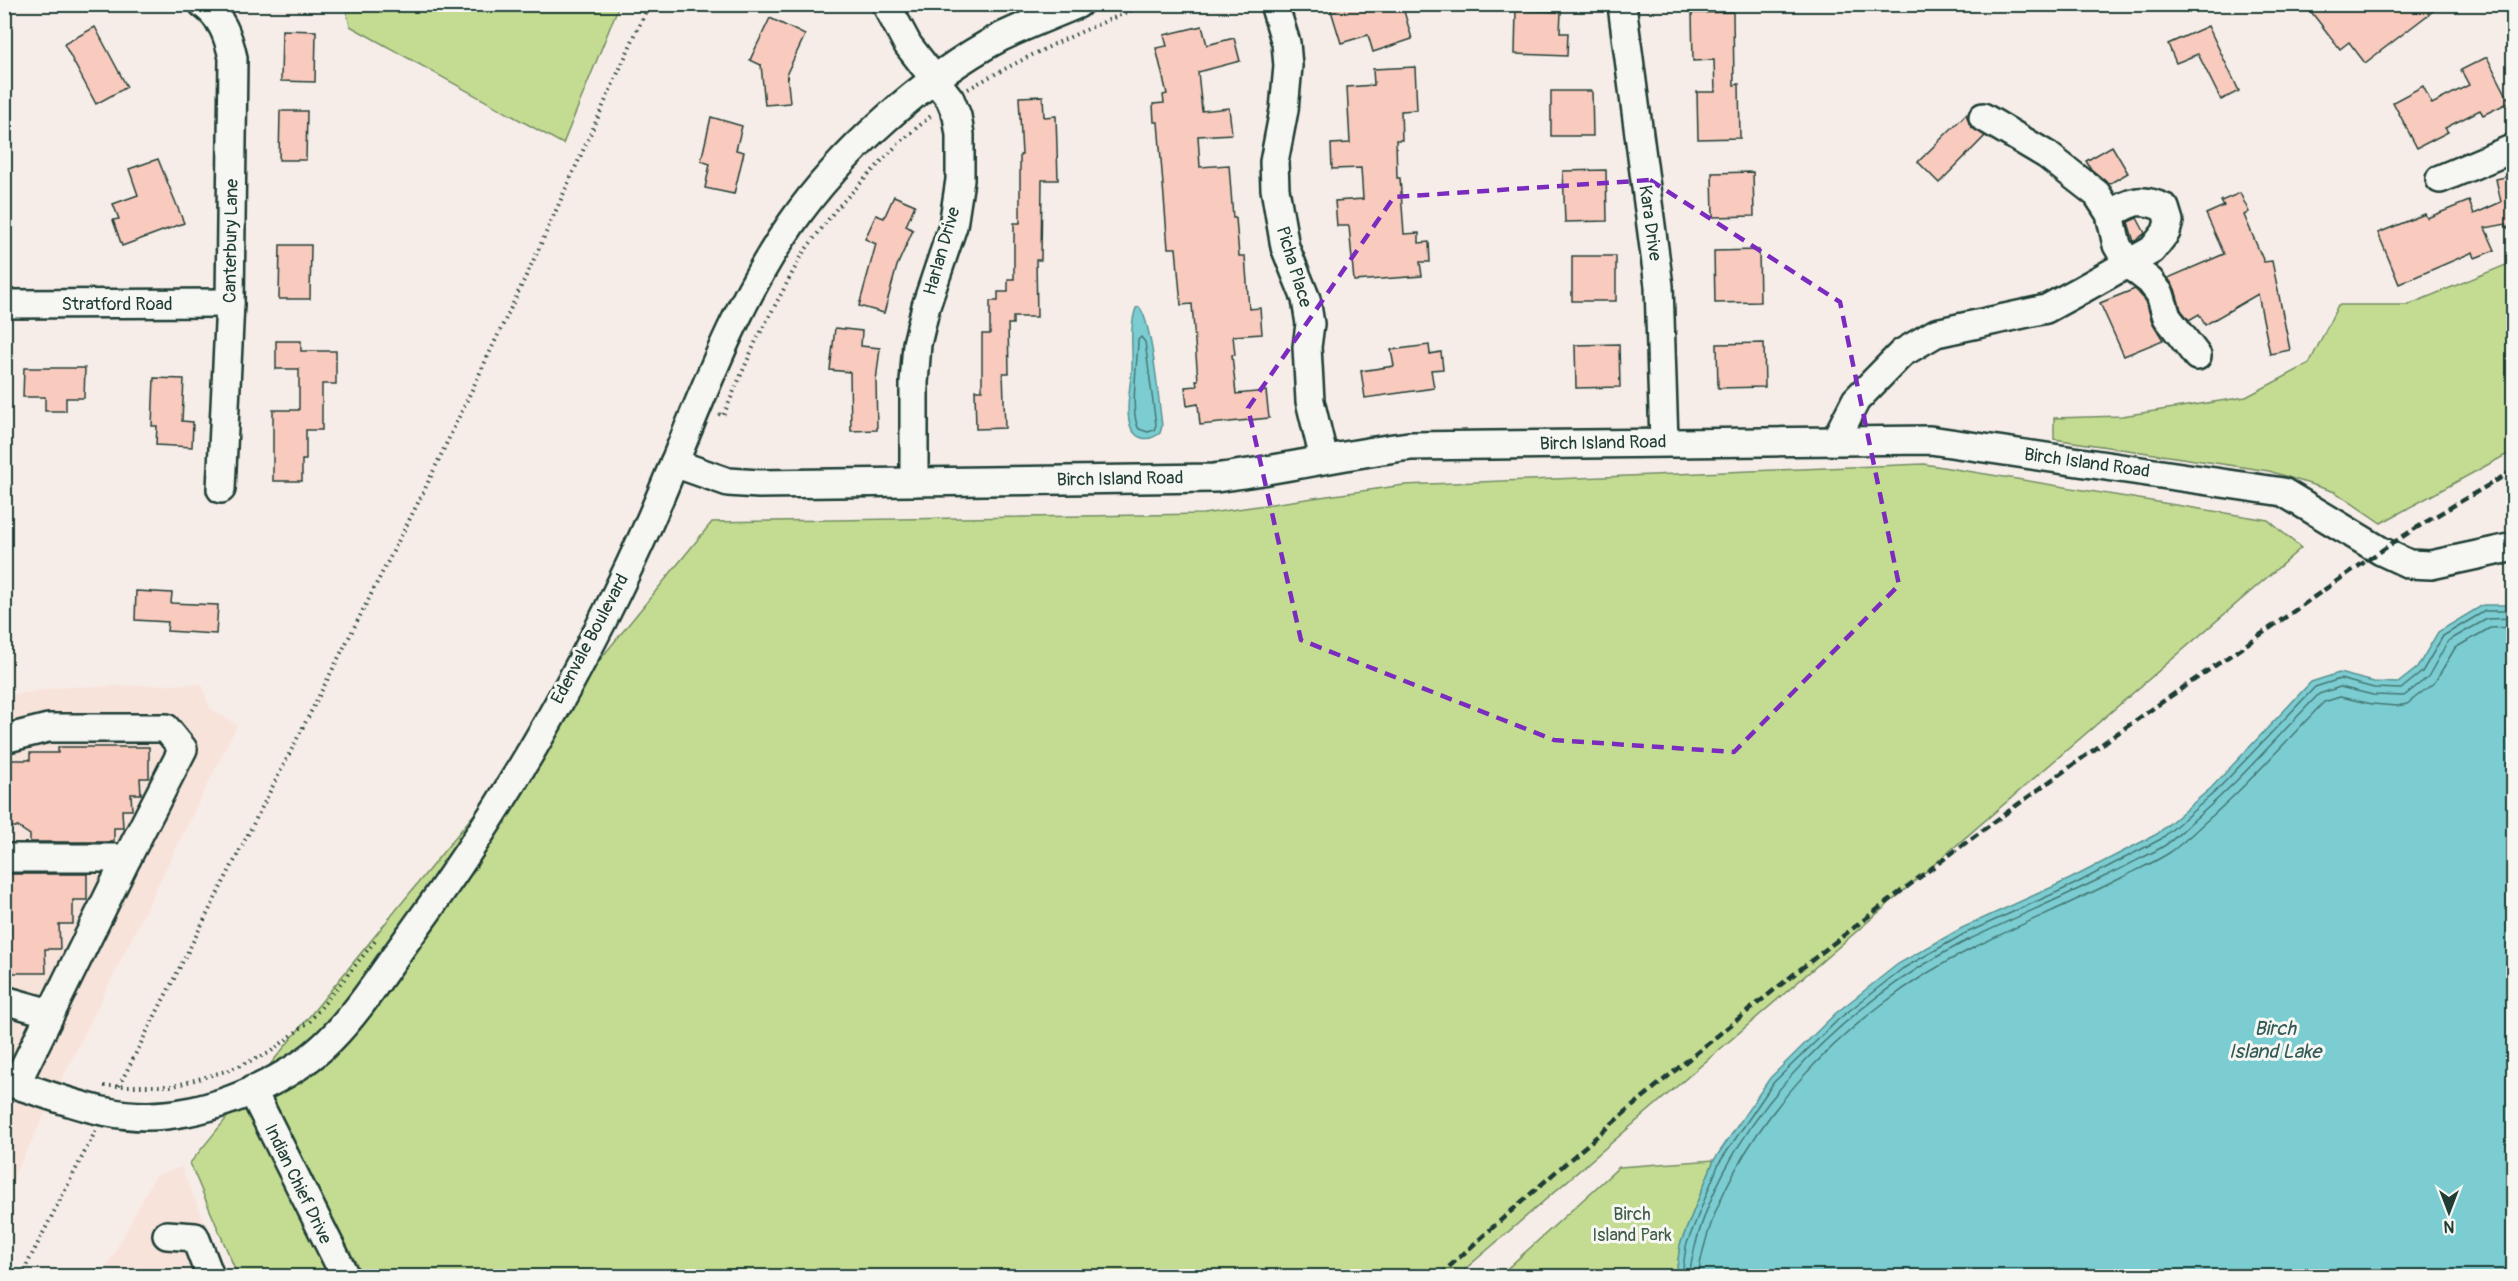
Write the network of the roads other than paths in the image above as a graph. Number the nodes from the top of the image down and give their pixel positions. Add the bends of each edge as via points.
1 (203, 4) edge
2 (886, 4) edge
3 (1078, 4) edge
4 (1274, 4) edge
5 (1623, 4) edge
6 (935, 78) junction
7 (1983, 117) dead end
8 (2514, 148) edge
9 (2440, 179) dead end
10 (2110, 214) junction
11 (2128, 264) junction
12 (230, 303) junction
13 (4, 304) edge
14 (2197, 356) dead end
15 (1835, 441) junction
16 (1664, 442) junction
17 (1324, 459) junction
18 (674, 463) junction
19 (914, 482) junction
20 (221, 489) dead end
21 (2514, 548) edge
22 (4, 739) edge
23 (4, 858) edge
24 (127, 858) junction
25 (4, 1000) edge
26 (50, 1013) junction
27 (10, 1082) edge
28 (252, 1090) junction
29 (167, 1235) dead end
30 (210, 1276) edge
31 (345, 1276) edge

1 - 12 street, Canterbury Lane via 216,14 228,34 234,58
2 - 6 street, Harlan Drive via 908,45
3 - 6 street, Edenvale Boulevard via 1001,37
4 - 17 street, Picha Place via 1286,43 1288,66 1274,162 1275,189 1285,247 1306,299 1310,324 1310,401
5 - 16 street, Kara Drive via 1659,285
6 - 18 street, Edenvale Boulevard via 840,165 793,220 758,274
6 - 19 street, Harlan Drive via 957,116 960,180 953,226 917,344
7 - 10 street via 2076,176 2097,194
8 - 9 street
10 - 11 street via 2117,245
10 - 11 street via 2133,201 2150,201 2165,208 2169,220 2166,232 2152,250
11 - 14 street via 2150,280 2160,294 2167,317
11 - 15 street via 2046,309 1936,333 1902,353 1856,400
12 - 13 street, Stratford Road
12 - 20 street, Canterbury Lane
15 - 16 street, Birch Island Road
15 - 21 street, Birch Island Road via 1930,440 2283,492 2409,564 2431,565
16 - 17 street, Birch Island Road via 1410,446
17 - 19 street, Birch Island Road via 1214,478
18 - 19 street, Birch Island Road via 728,482
18 - 28 street, Edenvale Boulevard via 600,629 478,838 422,920 329,1042 293,1069
22 - 24 street via 48,728 166,728 183,749
23 - 24 street
24 - 26 street
25 - 26 street
26 - 27 street
27 - 28 street, Edenvale Boulevard via 75,1105 122,1115 177,1113 208,1107
28 - 31 street, Indian Chief Drive
29 - 30 street via 195,1237

